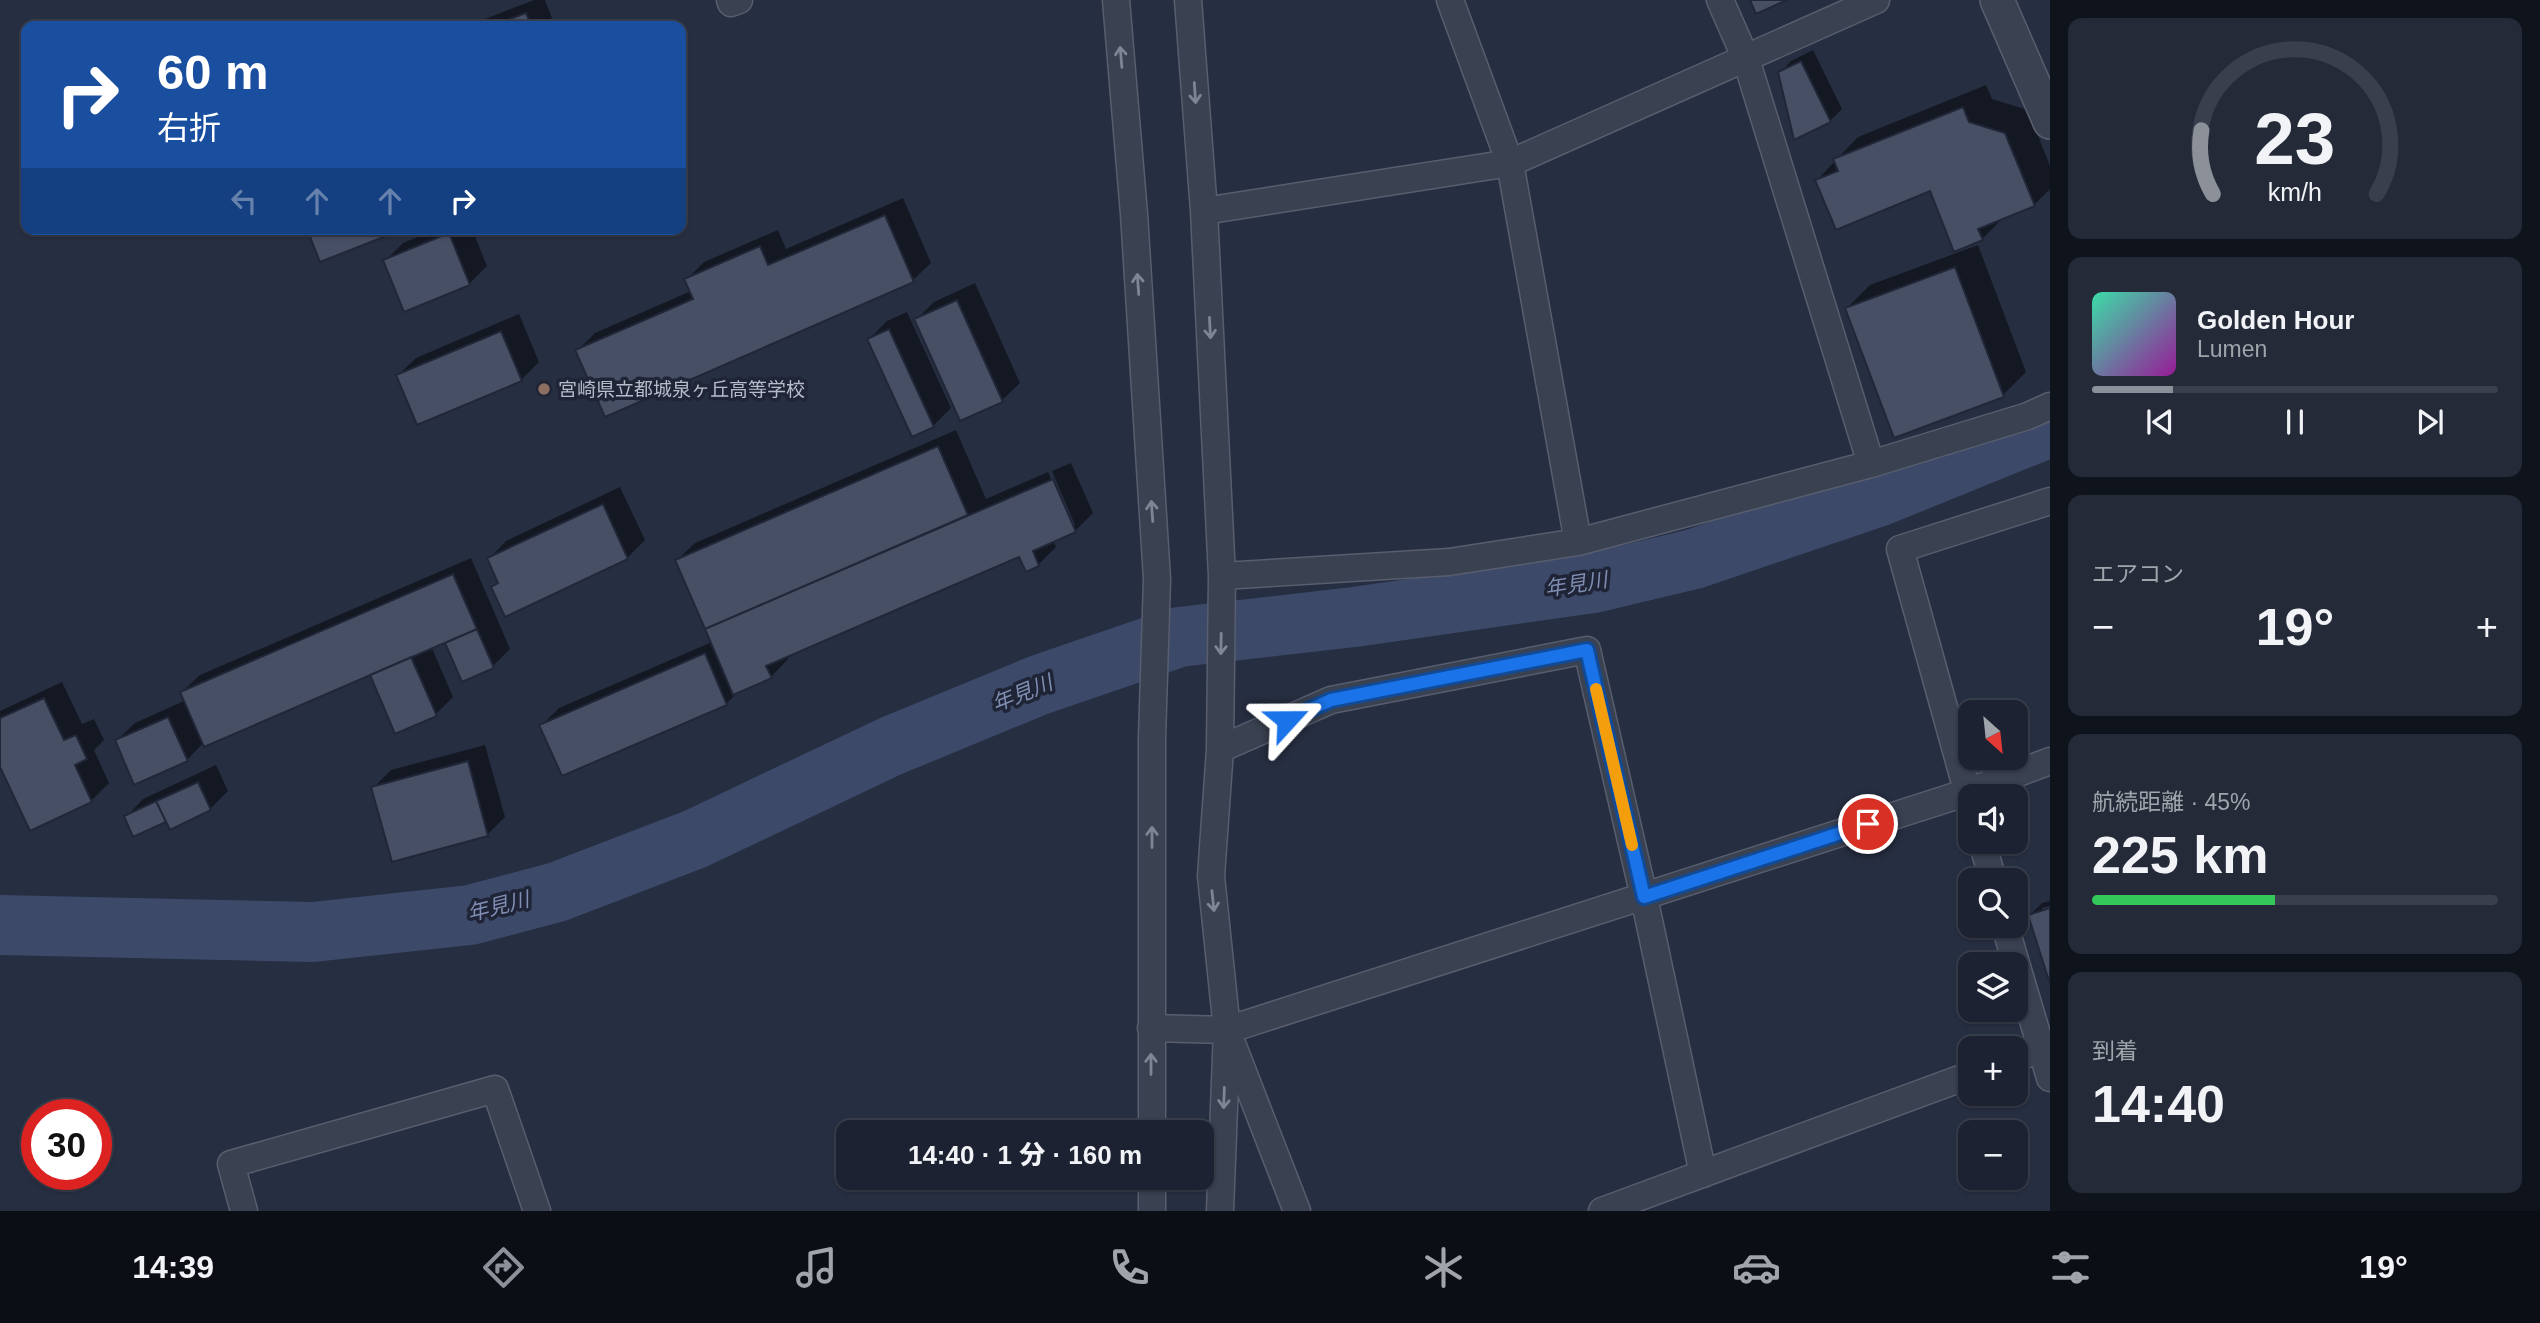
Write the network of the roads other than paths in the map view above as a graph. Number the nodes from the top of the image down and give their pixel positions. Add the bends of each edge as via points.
1 (730, 0) edge
2 (739, 0) edge
3 (1116, 0) edge
4 (1188, 0) edge
5 (1451, 0) edge
6 (1720, 0) edge
7 (1877, 0) edge
8 (1997, 0) edge
9 (1746, 59) junction
10 (2050, 122) edge
11 (1510, 163) junction
12 (1203, 211) junction
13 (2050, 406) edge
14 (1871, 464) junction
15 (2050, 501) edge
16 (1578, 542) junction
17 (1222, 576) junction
18 (1220, 742) junction
19 (2050, 761) edge
20 (1966, 784) edge
21 (1997, 784) edge
22 (1958, 799) edge
23 (1644, 897) junction
24 (2008, 938) edge
25 (1151, 1028) junction
26 (1227, 1030) junction
27 (2035, 1051) edge
28 (2050, 1078) edge
29 (1958, 1079) edge
30 (1152, 1120) edge
31 (1703, 1174) junction
32 (1152, 1190) edge
33 (244, 1211) edge
34 (537, 1211) edge
35 (1152, 1211) edge
36 (1220, 1211) edge
37 (1297, 1211) edge
38 (1602, 1211) edge

1 - 2 street
25 -> 3 street via 1157,579
4 -> 12 street
5 - 11 street
6 - 9 street
7 - 9 street
8 - 10 street
9 - 11 street
9 - 14 street
11 - 12 street
11 - 16 street
12 -> 17 street
13 - 14 street
14 - 16 street
15 - 20 street via 1900,550
16 - 17 street via 1449,562
17 -> 18 street
18 - 23 street via 1331,700 1587,650
18 -> 26 street via 1211,876
19 - 21 street
22 - 23 street
23 - 26 street
23 - 31 street
24 - 27 street
25 - 26 street
30 -> 25 street
26 -> 36 street
26 - 37 street
27 - 28 street
29 - 31 street
31 - 38 street
32 - 35 street
33 - 34 street via 231,1164 495,1089

